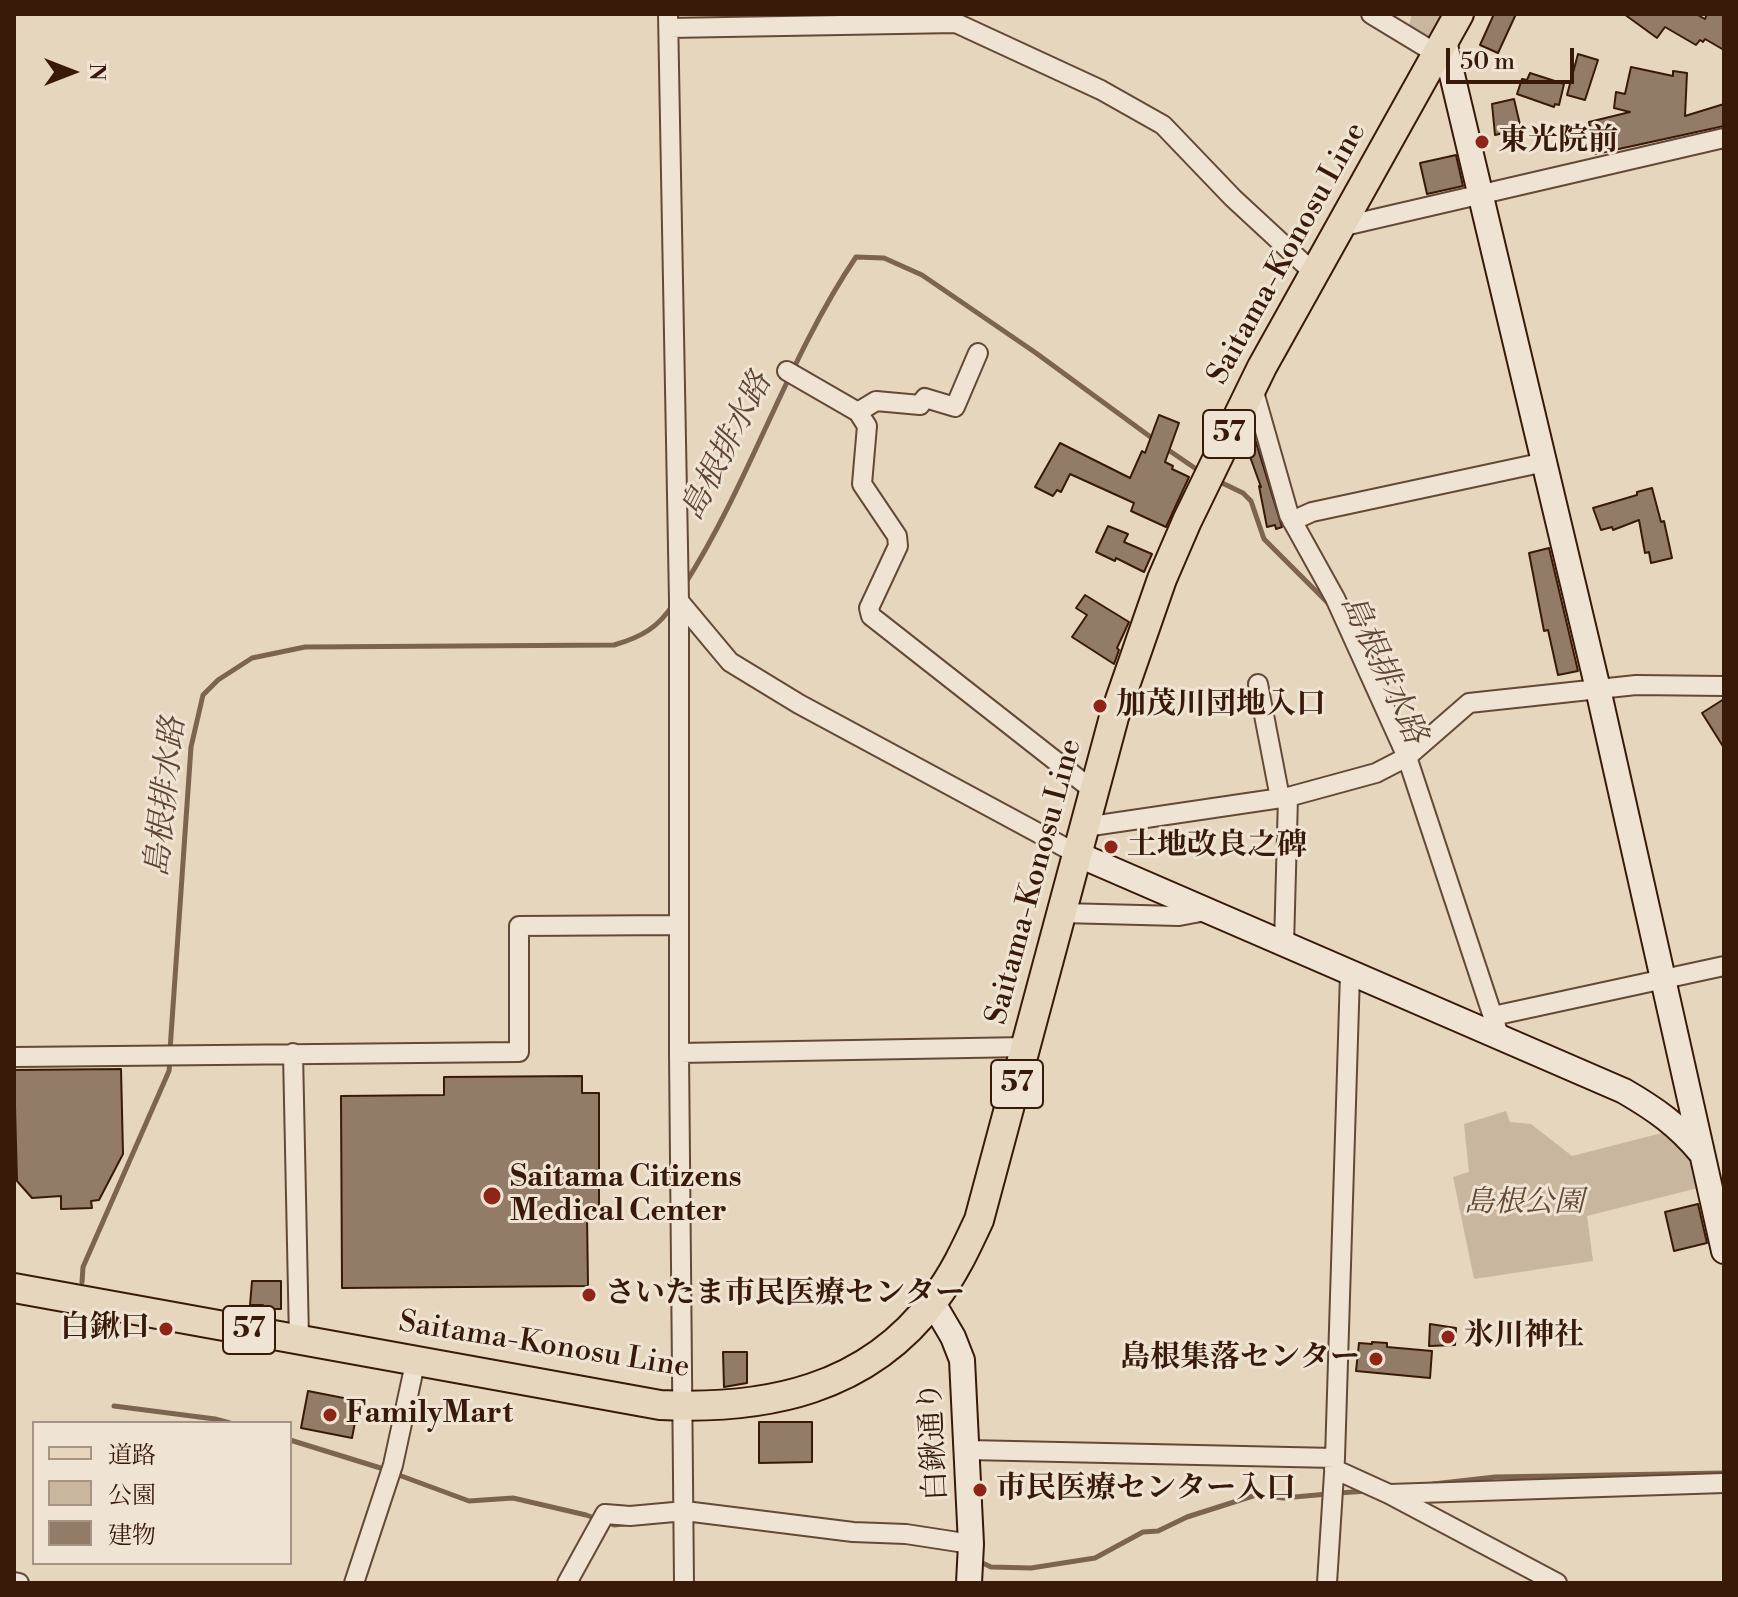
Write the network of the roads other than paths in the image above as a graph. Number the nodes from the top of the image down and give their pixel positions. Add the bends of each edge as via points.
1 (1371, 14) edge
2 (1459, 14) edge
3 (959, 18) edge
4 (668, 21) edge
5 (1440, 47) junction
6 (1724, 138) edge
7 (1482, 192) junction
8 (1340, 227) junction
9 (1314, 273) junction
10 (978, 353) dead end
11 (787, 371) dead end
12 (1252, 385) junction
13 (858, 412) junction
14 (1545, 462) junction
15 (1292, 521) junction
16 (679, 601) junction
17 (1258, 684) dead end
18 (1724, 686) edge
19 (1598, 689) junction
20 (1401, 760) junction
21 (1094, 791) junction
22 (1284, 798) junction
23 (1085, 827) junction
24 (1079, 855) junction
25 (1206, 911) junction
26 (1062, 913) junction
27 (679, 925) junction
28 (1284, 945) junction
29 (1724, 966) edge
30 (1350, 974) junction
31 (1663, 980) junction
32 (1497, 1027) junction
33 (1026, 1047) junction
34 (293, 1053) junction
35 (679, 1053) junction
36 (14, 1057) edge
37 (1703, 1155) junction
38 (1724, 1251) edge
39 (14, 1288) edge
40 (933, 1303) junction
41 (299, 1339) junction
42 (416, 1359) junction
43 (683, 1406) junction
44 (968, 1450) junction
45 (1334, 1463) junction
46 (1724, 1483) edge
47 (1389, 1494) junction
48 (685, 1511) junction
49 (971, 1561) edge
50 (354, 1583) edge
51 (567, 1583) edge
52 (684, 1583) edge
53 (1327, 1583) edge
54 (1557, 1583) edge

1 - 5 street
2 - 5 main road, Saitama-Konosu Line / 57
3 - 4 street
3 - 9 street via 1163,125
4 - 16 street
5 - 7 street
5 - 8 main road, Saitama-Konosu Line / 57
6 - 7 street
7 - 8 street
7 - 14 street
8 - 9 main road, Saitama-Konosu Line / 57
9 - 12 main road, Saitama-Konosu Line / 57
10 - 13 street via 955,407 925,398 920,405 876,401
11 - 13 street
12 - 15 street
12 - 21 main road, Saitama-Konosu Line / 57 via 1162,579
13 - 21 street via 867,426 862,484 897,536 898,546 869,608 871,616
14 - 15 street via 1312,512
14 - 19 street
15 - 20 street via 1335,598
16 - 24 street via 730,662
16 - 27 street
17 - 22 street
18 - 19 street
19 - 20 street via 1469,703
19 - 31 street
20 - 22 street via 1376,773
20 - 32 street
21 - 23 main road, Saitama-Konosu Line / 57
22 - 23 street
22 - 28 street
23 - 24 main road, Saitama-Konosu Line / 57
24 - 25 street
24 - 26 main road, Saitama-Konosu Line / 57
25 - 26 street via 1179,916
25 - 28 street
26 - 33 main road, Saitama-Konosu Line / 57
27 - 34 street via 519,926 519,1052
27 - 35 street
28 - 30 street
29 - 31 street
30 - 32 street
30 - 45 street
31 - 32 street
31 - 37 street
32 - 37 street via 1660,1112
33 - 35 street
33 - 40 main road, Saitama-Konosu Line / 57 via 979,1220
34 - 36 street
34 - 41 street
35 - 43 street
37 - 38 street
39 - 41 main road, Saitama-Konosu Line / 57
40 - 43 main road, Saitama-Konosu Line / 57 via 884,1352 838,1378 772,1400
40 - 44 street, 白鍬通り via 962,1360
41 - 42 main road, Saitama-Konosu Line / 57
42 - 43 main road, Saitama-Konosu Line / 57
42 - 50 street via 393,1465
43 - 48 street
44 - 45 street
44 - 49 street, 白鍬通り
45 - 47 street
45 - 53 street
46 - 47 street
47 - 54 street
48 - 49 street via 906,1534
48 - 51 street via 605,1514
48 - 52 street

